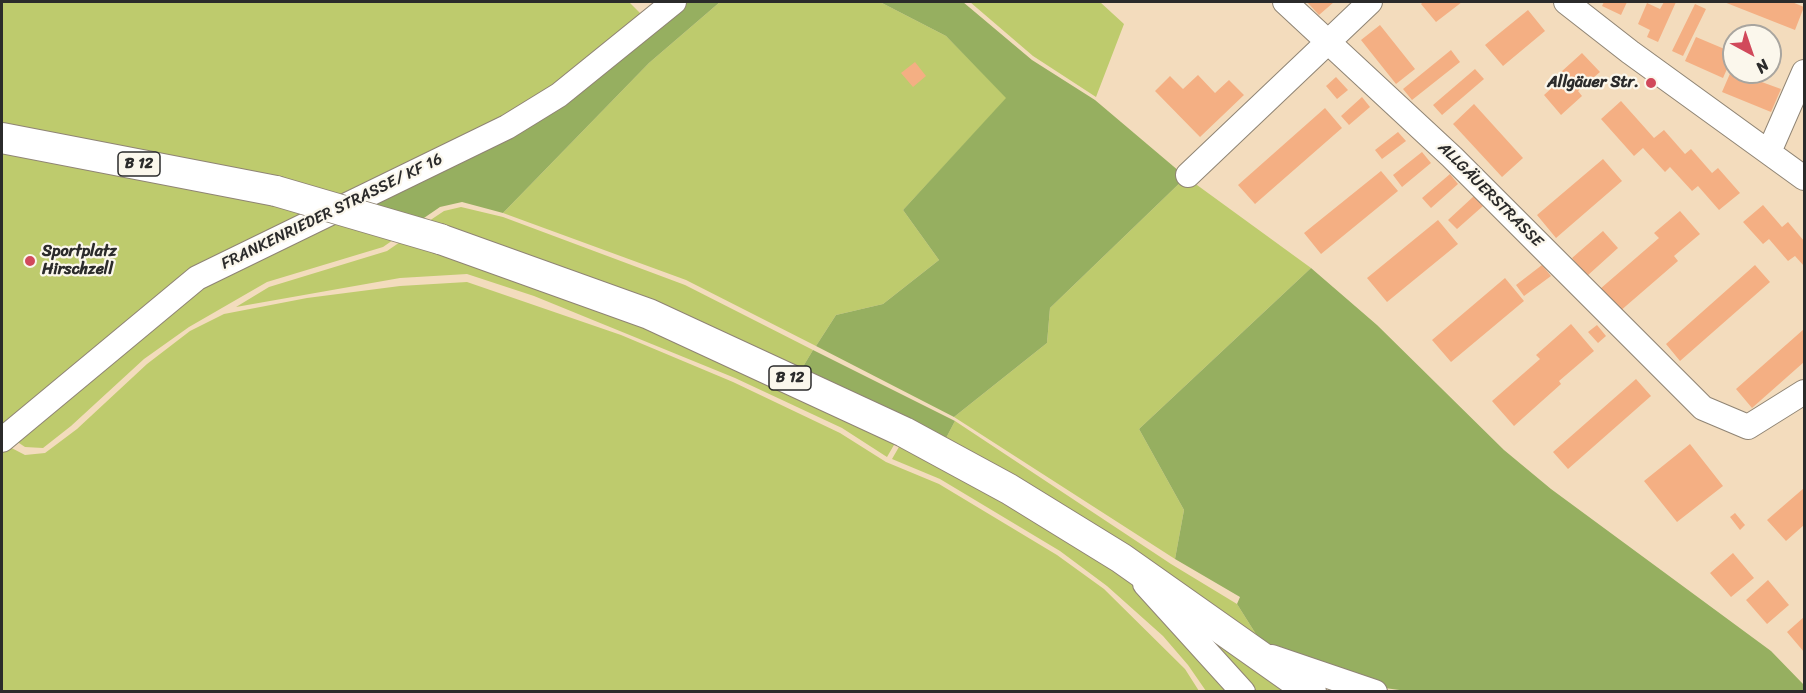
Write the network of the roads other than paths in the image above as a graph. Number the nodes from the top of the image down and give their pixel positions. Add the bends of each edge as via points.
1 (674, 2) edge
2 (1286, 2) edge
3 (1370, 2) edge
4 (1566, 2) edge
5 (1328, 42) junction
6 (1804, 72) edge
7 (2, 138) edge
8 (1769, 152) junction
9 (1188, 175) dead end
10 (1804, 178) edge
11 (1804, 392) edge
12 (2, 440) edge
13 (1121, 558) junction
14 (1257, 652) junction
15 (1243, 692) edge
16 (1311, 692) edge
17 (1375, 692) edge

1 - 12 street, FRANKENRIEDER STRASSE/ KF 16 via 559,94 507,127 197,278
2 - 5 street
3 - 5 street
4 - 8 street
5 - 9 street
5 - 11 street, ALLGÄUERSTRASSE via 1452,157 1703,408 1748,427
6 - 8 street
7 - 13 main road, B 12, bridge via 276,191 440,239 649,314 904,432 1009,489
8 - 10 street
13 - 14 main road, B 12
13 - 15 street
14 - 16 main road, B 12
14 - 17 street

